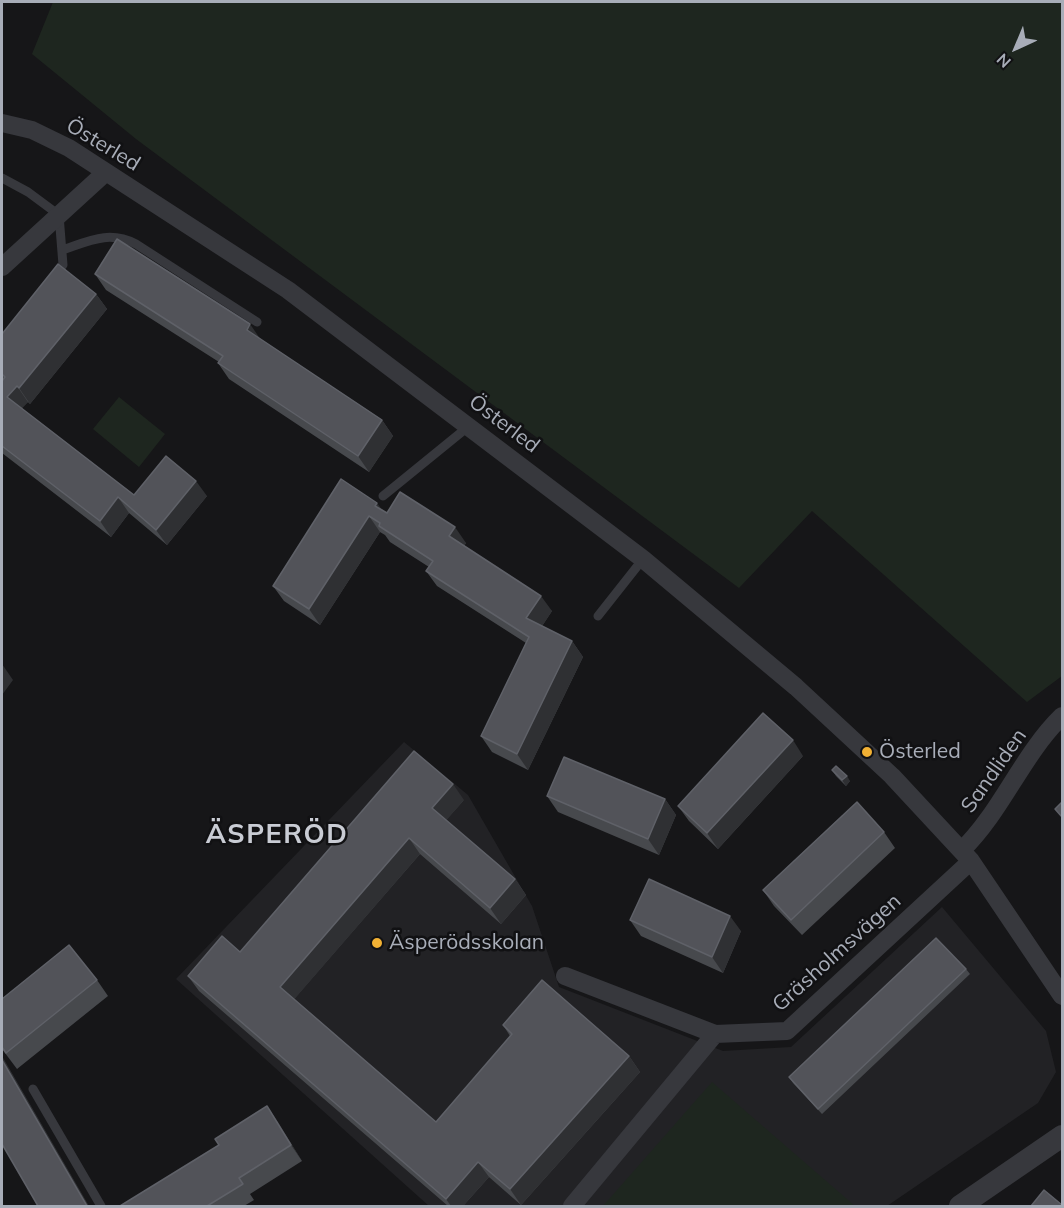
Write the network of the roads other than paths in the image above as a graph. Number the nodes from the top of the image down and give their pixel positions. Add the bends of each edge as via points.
1 (2, 123) edge
2 (106, 172) junction
3 (2, 178) edge
4 (59, 215) junction
5 (62, 250) junction
6 (2, 267) edge
7 (50, 282) edge
8 (257, 322) dead end
9 (469, 426) junction
10 (383, 496) dead end
11 (643, 559) junction
12 (598, 616) dead end
13 (1062, 716) edge
14 (967, 855) junction
15 (565, 976) dead end
16 (1062, 996) edge
17 (715, 1034) junction
18 (33, 1089) dead end
19 (1062, 1136) edge
20 (101, 1206) edge
21 (572, 1206) edge
22 (960, 1206) edge

1 - 2 street, Österled via 33,130
2 - 4 street
2 - 9 street, Österled via 288,290
3 - 4 lane
4 - 5 lane
4 - 6 street
5 - 7 lane via 63,265
5 - 8 lane via 101,236 119,236
9 - 10 lane
9 - 11 street, Österled
11 - 12 lane
11 - 14 street, Österled via 796,687 892,776
13 - 14 street, Sandliden via 1012,783
14 - 16 street, Österled
14 - 17 street, Gräsholmsvägen via 787,1032
15 - 17 street, Gräsholmsvägen
17 - 21 street
18 - 20 lane
19 - 22 street

